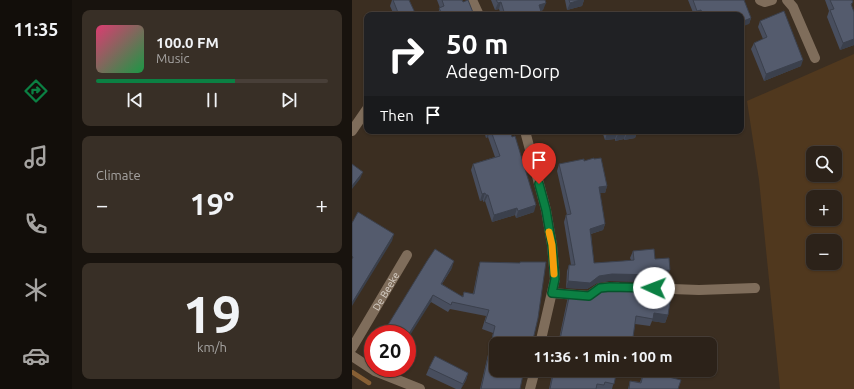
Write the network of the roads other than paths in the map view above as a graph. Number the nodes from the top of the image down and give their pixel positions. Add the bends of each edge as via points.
1 (472, 0) edge
2 (760, 0) edge
3 (772, 0) edge
4 (787, 0) edge
5 (478, 12) edge
6 (815, 58) dead end
7 (364, 113) edge
8 (352, 131) edge
9 (526, 134) edge
10 (407, 255) dead end
11 (754, 288) dead end
12 (552, 293) junction
13 (542, 337) edge
14 (352, 348) edge
15 (352, 356) edge
16 (533, 377) edge
17 (420, 389) edge
18 (530, 389) edge

1 - 5 street
2 - 3 street
4 - 6 street via 793,7
7 - 8 street
9 - 12 street via 546,210 552,245 555,279
10 - 14 street, De Beeke
11 - 12 street via 699,290 610,287 600,288 589,296
12 - 13 street
15 - 17 street via 375,371
16 - 18 street

